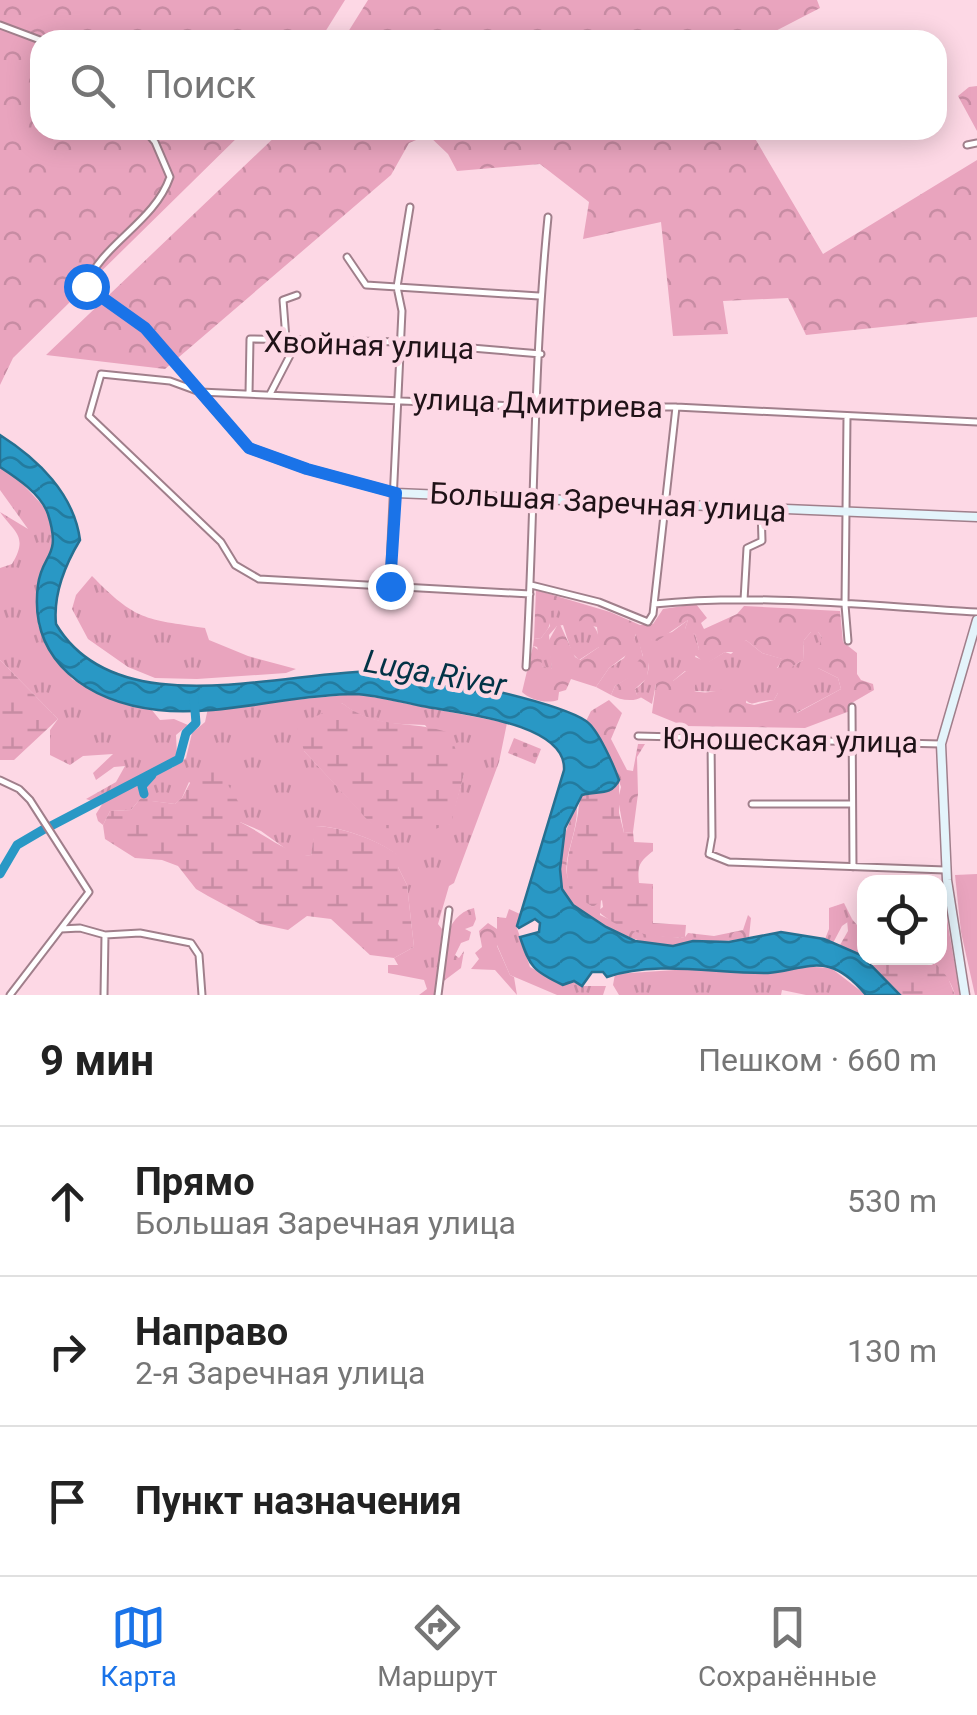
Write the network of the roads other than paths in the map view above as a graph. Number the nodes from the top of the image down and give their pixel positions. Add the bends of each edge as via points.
1 (0, 25) edge
2 (30, 36) edge
3 (152, 140) edge
4 (977, 143) edge
5 (968, 145) dead end
6 (410, 207) dead end
7 (548, 217) dead end
8 (348, 257) dead end
9 (397, 287) junction
10 (296, 295) dead end
11 (540, 296) junction
12 (286, 340) junction
13 (298, 340) junction
14 (401, 342) junction
15 (541, 354) junction
16 (200, 392) junction
17 (248, 394) junction
18 (270, 394) junction
19 (397, 399) junction
20 (537, 407) junction
21 (676, 407) junction
22 (848, 417) junction
23 (977, 422) edge
24 (396, 493) junction
25 (535, 500) junction
26 (663, 504) junction
27 (761, 509) junction
28 (848, 513) junction
29 (977, 516) edge
30 (531, 585) junction
31 (390, 586) junction
32 (530, 594) junction
33 (744, 600) junction
34 (654, 604) junction
35 (845, 605) junction
36 (977, 612) edge
37 (977, 620) edge
38 (848, 640) dead end
39 (526, 667) dead end
40 (852, 707) dead end
41 (638, 736) dead end
42 (711, 740) junction
43 (852, 741) junction
44 (941, 744) junction
45 (0, 780) edge
46 (752, 804) dead end
47 (852, 804) junction
48 (853, 867) junction
49 (946, 870) junction
50 (449, 910) dead end
51 (60, 929) junction
52 (105, 935) junction
53 (10, 995) edge
54 (104, 995) edge
55 (202, 995) edge
56 (438, 995) edge
57 (966, 995) edge

1 - 2 street
3 - 16 street, Большая Заречная улица via 170,177 164,194 92,271 86,286 145,328
4 - 5 street
6 - 9 street
7 - 11 street
8 - 9 street via 366,285
9 - 11 street
9 - 14 street
10 - 12 street via 284,300
11 - 15 street
12 - 13 street, Хвойная улица
12 - 17 street, Хвойная улица via 250,338
13 - 14 street, Хвойная улица
13 - 18 street
14 - 15 street, Хвойная улица
14 - 19 street
15 - 20 street
16 - 17 street, улица Дмитриева
16 - 24 street, Большая Заречная улица via 249,448
16 - 31 street, улица Дмитриева via 170,381 101,374 89,416 221,542 236,565 259,580
17 - 18 street, улица Дмитриева
18 - 19 street, улица Дмитриева
19 - 20 street, улица Дмитриева
19 - 24 street
20 - 21 street, улица Дмитриева
20 - 25 street
21 - 22 street, улица Дмитриева
21 - 26 street
22 - 23 street, улица Дмитриева
22 - 28 street
24 - 25 street, Большая Заречная улица
24 - 31 street
25 - 26 street, Большая Заречная улица
25 - 30 street
26 - 27 street, Большая Заречная улица
26 - 34 street
27 - 28 street, Большая Заречная улица
27 - 33 street via 762,541 747,548
28 - 29 street, Большая Заречная улица
28 - 35 street
30 - 32 street
30 - 34 street via 648,622
31 - 32 street
32 - 39 street
33 - 34 street
33 - 35 street
35 - 36 street
35 - 38 street
37 - 44 street
40 - 43 street
41 - 42 street, Юношеская улица
42 - 43 street, Юношеская улица
42 - 48 street via 709,854 729,862
43 - 44 street, Юношеская улица
43 - 47 street
44 - 49 street
45 - 51 street via 39,814 89,892
46 - 47 street
47 - 48 street
48 - 49 street
49 - 57 street
50 - 56 street
51 - 52 street
51 - 53 street
52 - 54 street
52 - 55 street via 140,933 191,943 199,955

